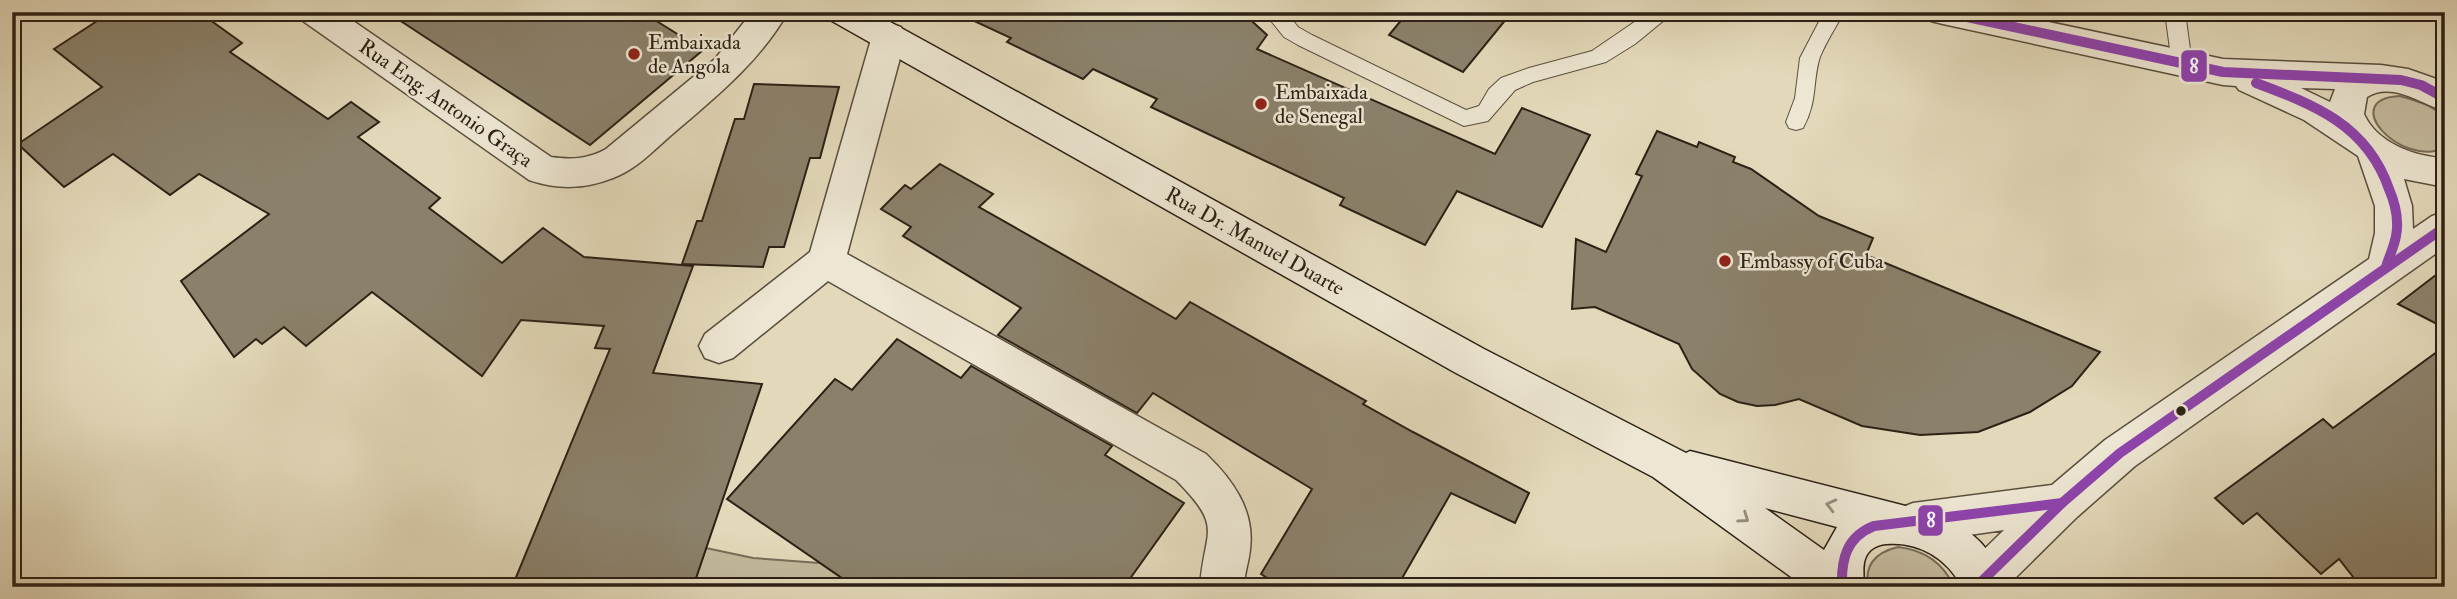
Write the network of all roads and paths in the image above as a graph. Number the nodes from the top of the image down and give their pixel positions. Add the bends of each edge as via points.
1 (315, 12) edge
2 (771, 12) edge
3 (844, 12) edge
4 (1274, 12) edge
5 (1664, 12) edge
6 (1834, 12) edge
7 (1943, 12) edge
8 (2175, 12) edge
9 (889, 36) junction
10 (2182, 64) junction
11 (2223, 72) junction
12 (2391, 79) junction
13 (2445, 83) edge
14 (2445, 98) edge
15 (1796, 121) dead end
16 (2367, 143) junction
17 (2445, 173) edge
18 (2445, 227) edge
19 (826, 261) junction
20 (2386, 267) junction
21 (719, 346) dead end
22 (1668, 464) junction
23 (2062, 502) junction
24 (1905, 523) junction
25 (1984, 583) edge
26 (1222, 587) edge
27 (1842, 587) edge

1 - 2 street, Rua Eng. Antonio Graça via 542,170 559,174 602,170 620,159 727,68
3 - 9 street, Rua Dr. Manuel Duarte
4 - 5 lane via 1290,32 1305,40 1464,118 1476,119 1503,87 1543,69 1594,59
6 - 15 lane via 1810,58 1805,99
7 - 10 street
8 - 10 lane
9 - 19 street
9 - 22 street, Rua Dr. Manuel Duarte via 1470,361
10 - 11 street
11 - 12 street
11 - 16 street via 2316,110
12 - 13 lane
12 - 14 street via 2421,85
12 - 16 street via 2366,81 2348,98 2352,125
16 - 17 street via 2403,165
16 - 20 street via 2382,169 2396,218
18 - 20 street
19 - 21 street
19 - 26 street via 1191,467 1212,486 1227,512 1231,531
20 - 23 street via 2120,453
24 -> 22 street, Rua Dr. Manuel Duarte
22 -> 27 street, Rua Dr. Manuel Duarte
23 - 24 street
23 - 25 street
24 - 25 street via 1934,531 1954,543
24 - 27 street via 1871,526 1854,537 1840,565

